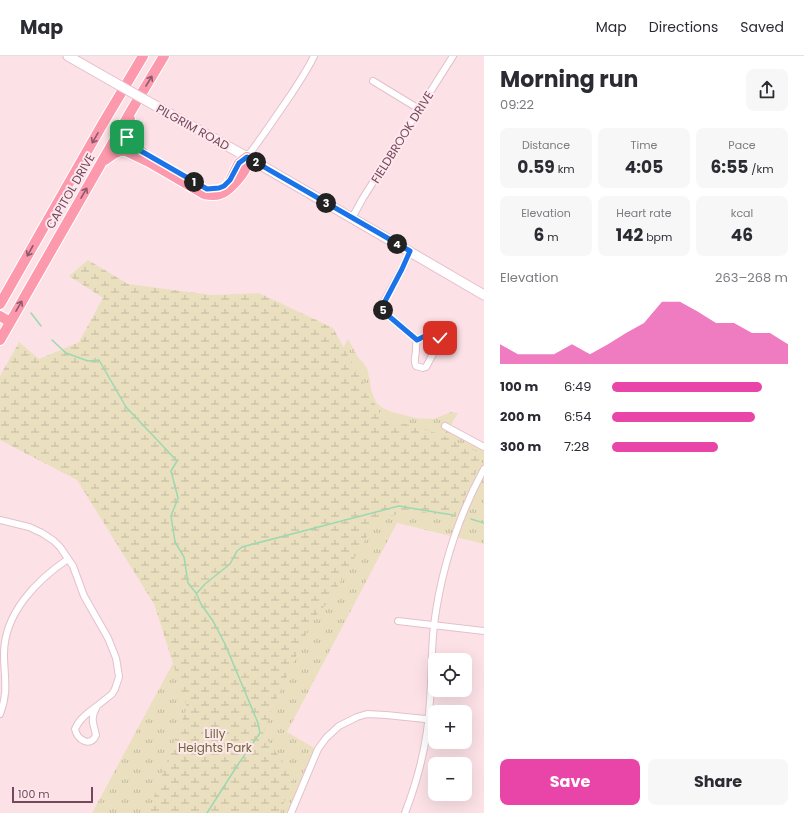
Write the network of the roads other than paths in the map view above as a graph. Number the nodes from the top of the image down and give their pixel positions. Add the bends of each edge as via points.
1 (68, 56) edge
2 (138, 56) edge
3 (143, 56) edge
4 (164, 56) edge
5 (314, 56) edge
6 (453, 56) edge
7 (136, 69) junction
8 (373, 81) dead end
9 (419, 109) junction
10 (131, 111) junction
11 (247, 157) junction
12 (100, 164) junction
13 (352, 218) junction
14 (410, 251) junction
15 (484, 295) edge
16 (0, 304) edge
17 (0, 316) edge
18 (10, 322) junction
19 (0, 340) edge
20 (417, 340) junction
21 (445, 426) dead end
22 (484, 447) edge
23 (484, 469) edge
24 (0, 520) edge
25 (68, 558) junction
26 (398, 621) dead end
27 (434, 624) junction
28 (484, 631) edge
29 (2, 669) edge
30 (432, 705) edge
31 (97, 706) junction
32 (0, 714) edge
33 (428, 719) edge
34 (428, 734) edge
35 (291, 813) edge
36 (405, 813) edge

1 - 11 main road, PILGRIM ROAD, bridge
2 - 7 main road
3 - 7 main road, CAPITOL DRIVE
10 -> 4 main road, CAPITOL DRIVE
5 - 11 street via 300,81
6 - 9 street, FIELDBROOK DRIVE
7 -> 16 main road, CAPITOL DRIVE
8 - 9 street
9 - 13 street, FIELDBROOK DRIVE
10 - 11 main road via 127,134 130,143 207,189 224,186 239,163
10 - 12 main road, CAPITOL DRIVE
11 - 12 main road via 246,167 231,187 219,194 211,195 204,194 126,151 115,153
11 - 13 main road, PILGRIM ROAD
18 -> 12 main road, CAPITOL DRIVE
13 - 14 main road, PILGRIM ROAD
14 - 15 main road, PILGRIM ROAD
14 - 20 street via 382,307 384,312
17 - 18 main road
18 - 19 main road, CAPITOL DRIVE
20 - 20 street via 414,361 416,366 426,368 441,343 440,338 432,334
21 - 22 street
23 - 27 street via 472,492 451,548
24 - 25 street via 42,533 54,541
25 - 29 street via 40,583 17,609 6,635
25 - 31 street via 84,596 108,638 116,658 119,677 115,689
26 - 27 street
27 - 28 street
27 - 30 street
29 - 32 street via 6,692
31 - 31 street via 75,729 77,735 88,742 94,740 96,735 92,721
33 - 35 street via 368,714 339,726 318,750
34 - 36 street

